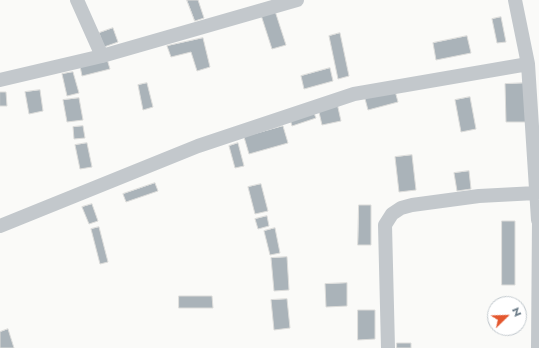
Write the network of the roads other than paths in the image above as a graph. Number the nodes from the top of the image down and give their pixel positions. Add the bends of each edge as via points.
1 (77, 0) edge
2 (297, 0) edge
3 (515, 0) edge
4 (102, 56) junction
5 (528, 64) junction
6 (0, 80) edge
7 (536, 193) junction
8 (538, 220) edge
9 (0, 226) edge
10 (388, 348) edge
11 (538, 348) edge

1 - 4 street
2 - 4 street
3 - 5 street
4 - 6 street
5 - 7 street
5 - 9 street via 354,94 198,146
7 - 8 street
7 - 10 street via 479,196 412,205 392,214 385,225
8 - 11 street

